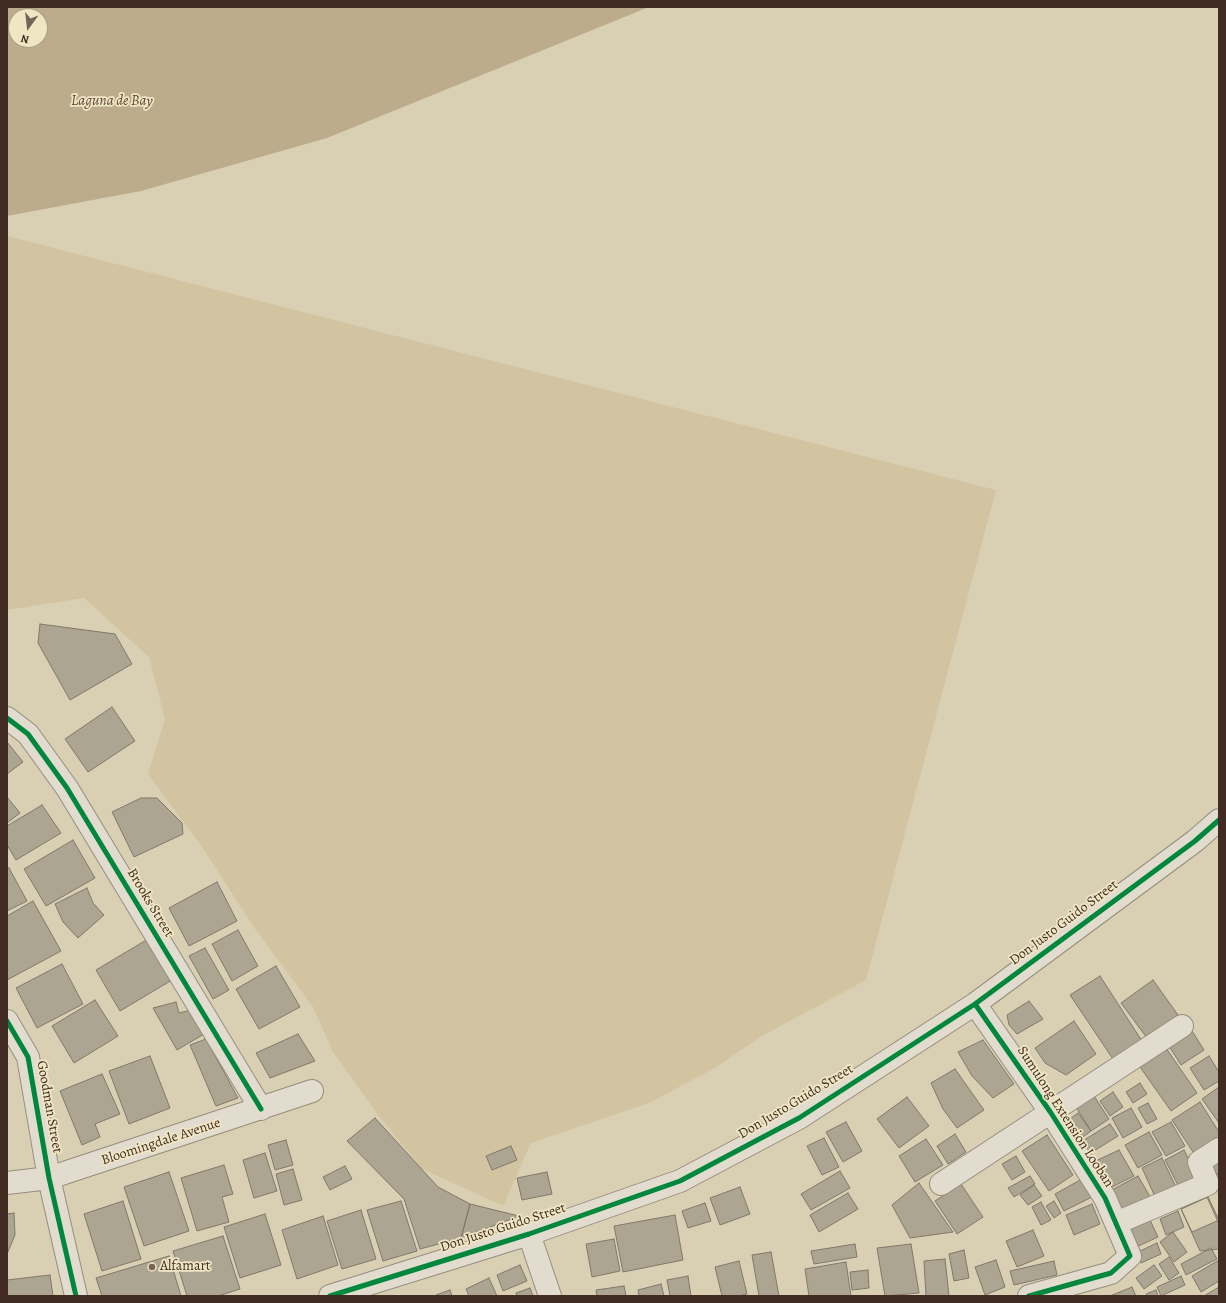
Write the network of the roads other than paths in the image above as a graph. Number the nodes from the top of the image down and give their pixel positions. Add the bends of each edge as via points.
1 (7, 718) edge
2 (1219, 820) edge
3 (975, 1004) junction
4 (7, 1021) edge
5 (1182, 1026) dead end
6 (312, 1091) dead end
7 (261, 1109) junction
8 (1051, 1113) junction
9 (1219, 1149) edge
10 (49, 1178) junction
11 (7, 1183) edge
12 (941, 1184) dead end
13 (1116, 1223) junction
14 (529, 1234) junction
15 (76, 1296) edge
16 (330, 1296) edge
17 (550, 1296) edge
18 (1029, 1296) edge

1 - 7 street, Brooks Street via 28,734 67,788
2 - 3 street, Don Justo Guido Street via 1195,841
3 - 8 street, Sumulong Extension Looban
3 - 14 street, Don Justo Guido Street via 799,1118 680,1181
4 - 10 street, Goodman Street via 28,1057
5 - 8 street
6 - 7 street, Bloomingdale Avenue
7 - 10 street, Bloomingdale Avenue
8 - 12 street
8 - 13 street, Sumulong Extension Looban via 1105,1198
9 - 13 street via 1199,1162 1208,1184
10 - 11 street, Bloomingdale Avenue
10 - 15 street, Goodman Street
13 - 18 street, Sumulong Extension Looban via 1130,1256 1111,1274
14 - 16 street, Don Justo Guido Street
14 - 17 street

